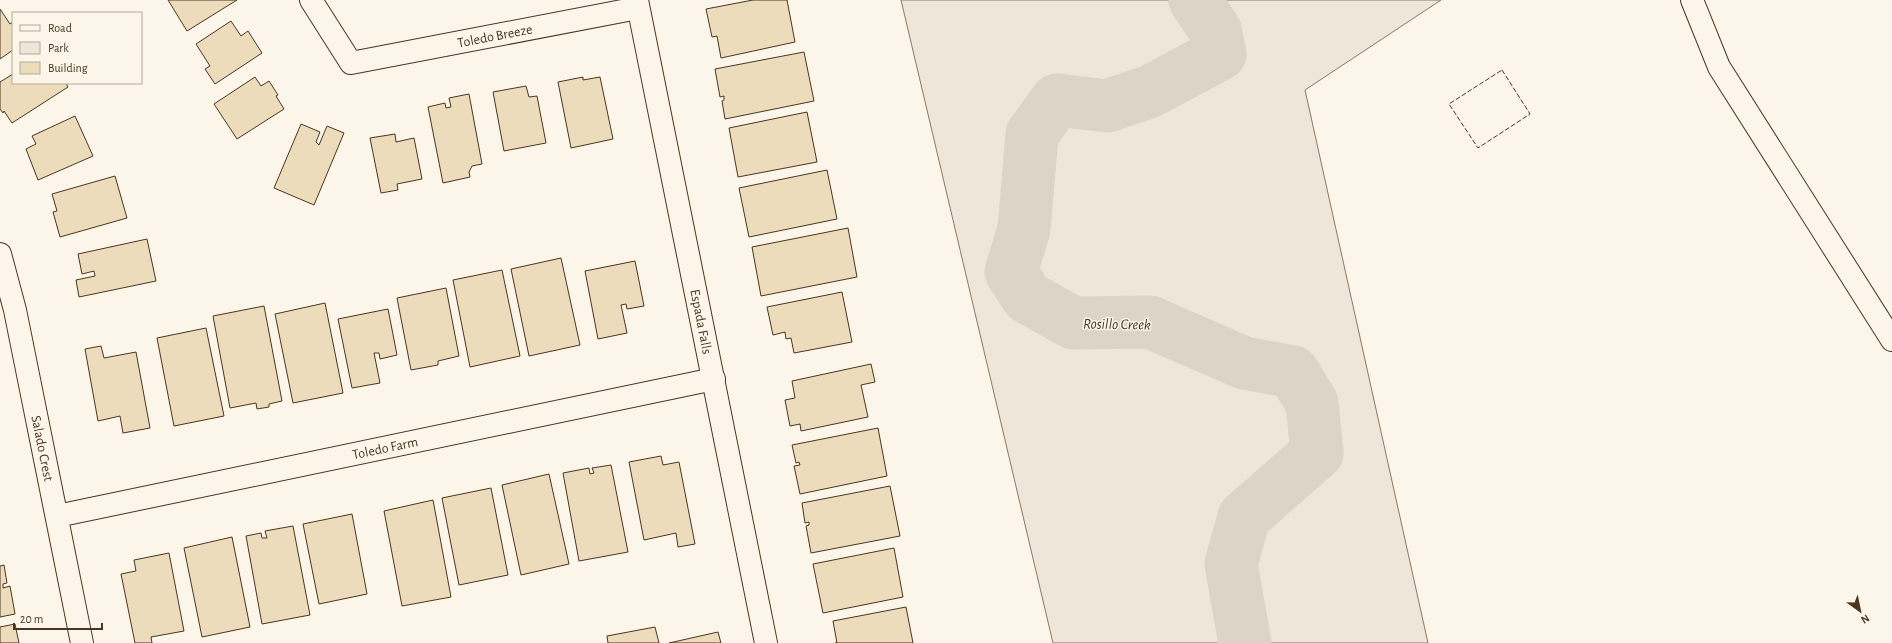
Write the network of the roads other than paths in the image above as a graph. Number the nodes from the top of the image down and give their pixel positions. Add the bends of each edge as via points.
1 (311, 0) edge
2 (1692, 0) edge
3 (637, 4) edge
4 (0, 254) edge
5 (1892, 340) edge
6 (714, 379) junction
7 (56, 516) junction
8 (82, 643) edge
9 (766, 643) edge

1 - 3 street, Toledo Breeze via 352,62
2 - 5 street via 1719,67
3 - 6 street, Espada Falls
4 - 7 street, Salado Crest via 15,310
6 - 7 street, Toledo Farm
6 - 9 street, Espada Falls
7 - 8 street, Salado Crest

